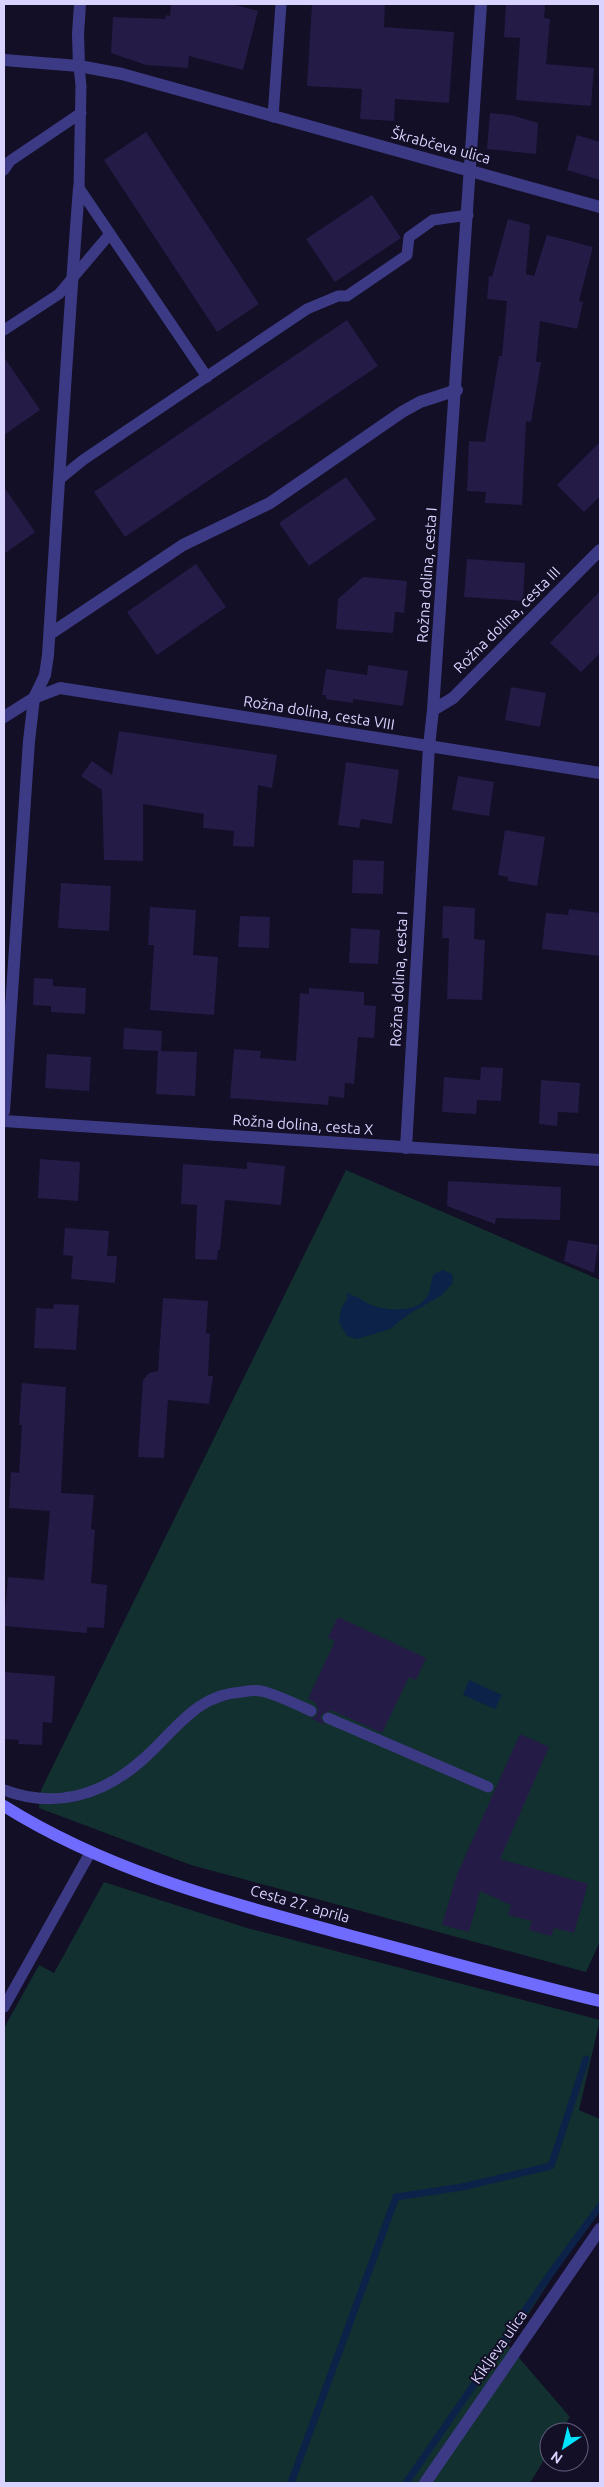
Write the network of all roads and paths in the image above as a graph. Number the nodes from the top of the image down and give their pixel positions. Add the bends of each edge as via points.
1 (80, 4) edge
2 (281, 4) edge
3 (481, 4) edge
4 (4, 60) edge
5 (79, 66) junction
6 (81, 113) junction
7 (273, 117) junction
8 (4, 170) edge
9 (470, 171) junction
10 (79, 188) junction
11 (600, 208) edge
12 (468, 215) junction
13 (109, 235) junction
14 (72, 278) junction
15 (4, 330) edge
16 (207, 377) junction
17 (457, 390) junction
18 (61, 478) junction
19 (600, 550) edge
20 (50, 634) junction
21 (34, 698) junction
22 (434, 710) junction
23 (4, 717) edge
24 (429, 746) junction
25 (600, 773) edge
26 (4, 1112) edge
27 (4, 1121) edge
28 (406, 1148) junction
29 (600, 1160) edge
30 (311, 1711) dead end
31 (328, 1718) dead end
32 (488, 1788) dead end
33 (4, 1790) edge
34 (4, 1806) edge
35 (90, 1853) junction
36 (600, 2000) edge
37 (4, 2007) edge
38 (600, 2229) edge
39 (424, 2483) edge

1 - 5 street
2 - 7 lane
3 - 9 street, Rožna dolina, cesta I
4 - 5 street, Škrabčeva ulica
5 - 6 lane
5 - 7 street, Škrabčeva ulica via 139,78
6 - 8 lane via 10,161
6 - 10 lane
7 - 9 street, Škrabčeva ulica
9 - 11 street, Škrabčeva ulica
9 - 12 street, Rožna dolina, cesta I
10 - 13 lane
10 - 14 street
12 - 16 lane via 433,220 409,237 407,255 347,296 338,296 307,309
12 - 17 street, Rožna dolina, cesta I
13 - 14 lane
13 - 16 lane
14 - 15 lane via 58,294
14 - 18 street
16 - 18 lane
17 - 20 street via 420,402 402,412 270,503 183,545
17 - 22 street, Rožna dolina, cesta I
18 - 20 street
19 - 22 street, Rožna dolina, cesta III via 453,698
20 - 21 street via 46,669
21 - 23 street, Rožna dolina, cesta VIII
21 - 24 street, Rožna dolina, cesta VIII via 60,688
21 - 26 street
22 - 24 street, Rožna dolina, cesta I
24 - 25 street, Rožna dolina, cesta VIII
24 - 28 street, Rožna dolina, cesta I
27 - 28 street, Rožna dolina, cesta X
28 - 29 street, Rožna dolina, cesta X
30 - 33 lane via 260,1691 233,1692 212,1699 188,1713 120,1778 85,1796 39,1800
31 - 32 lane
34 - 35 main road, Cesta 27. aprila
35 - 36 main road, Cesta 27. aprila via 213,1897
35 - 37 lane
38 - 39 street, Kikljeva ulica

